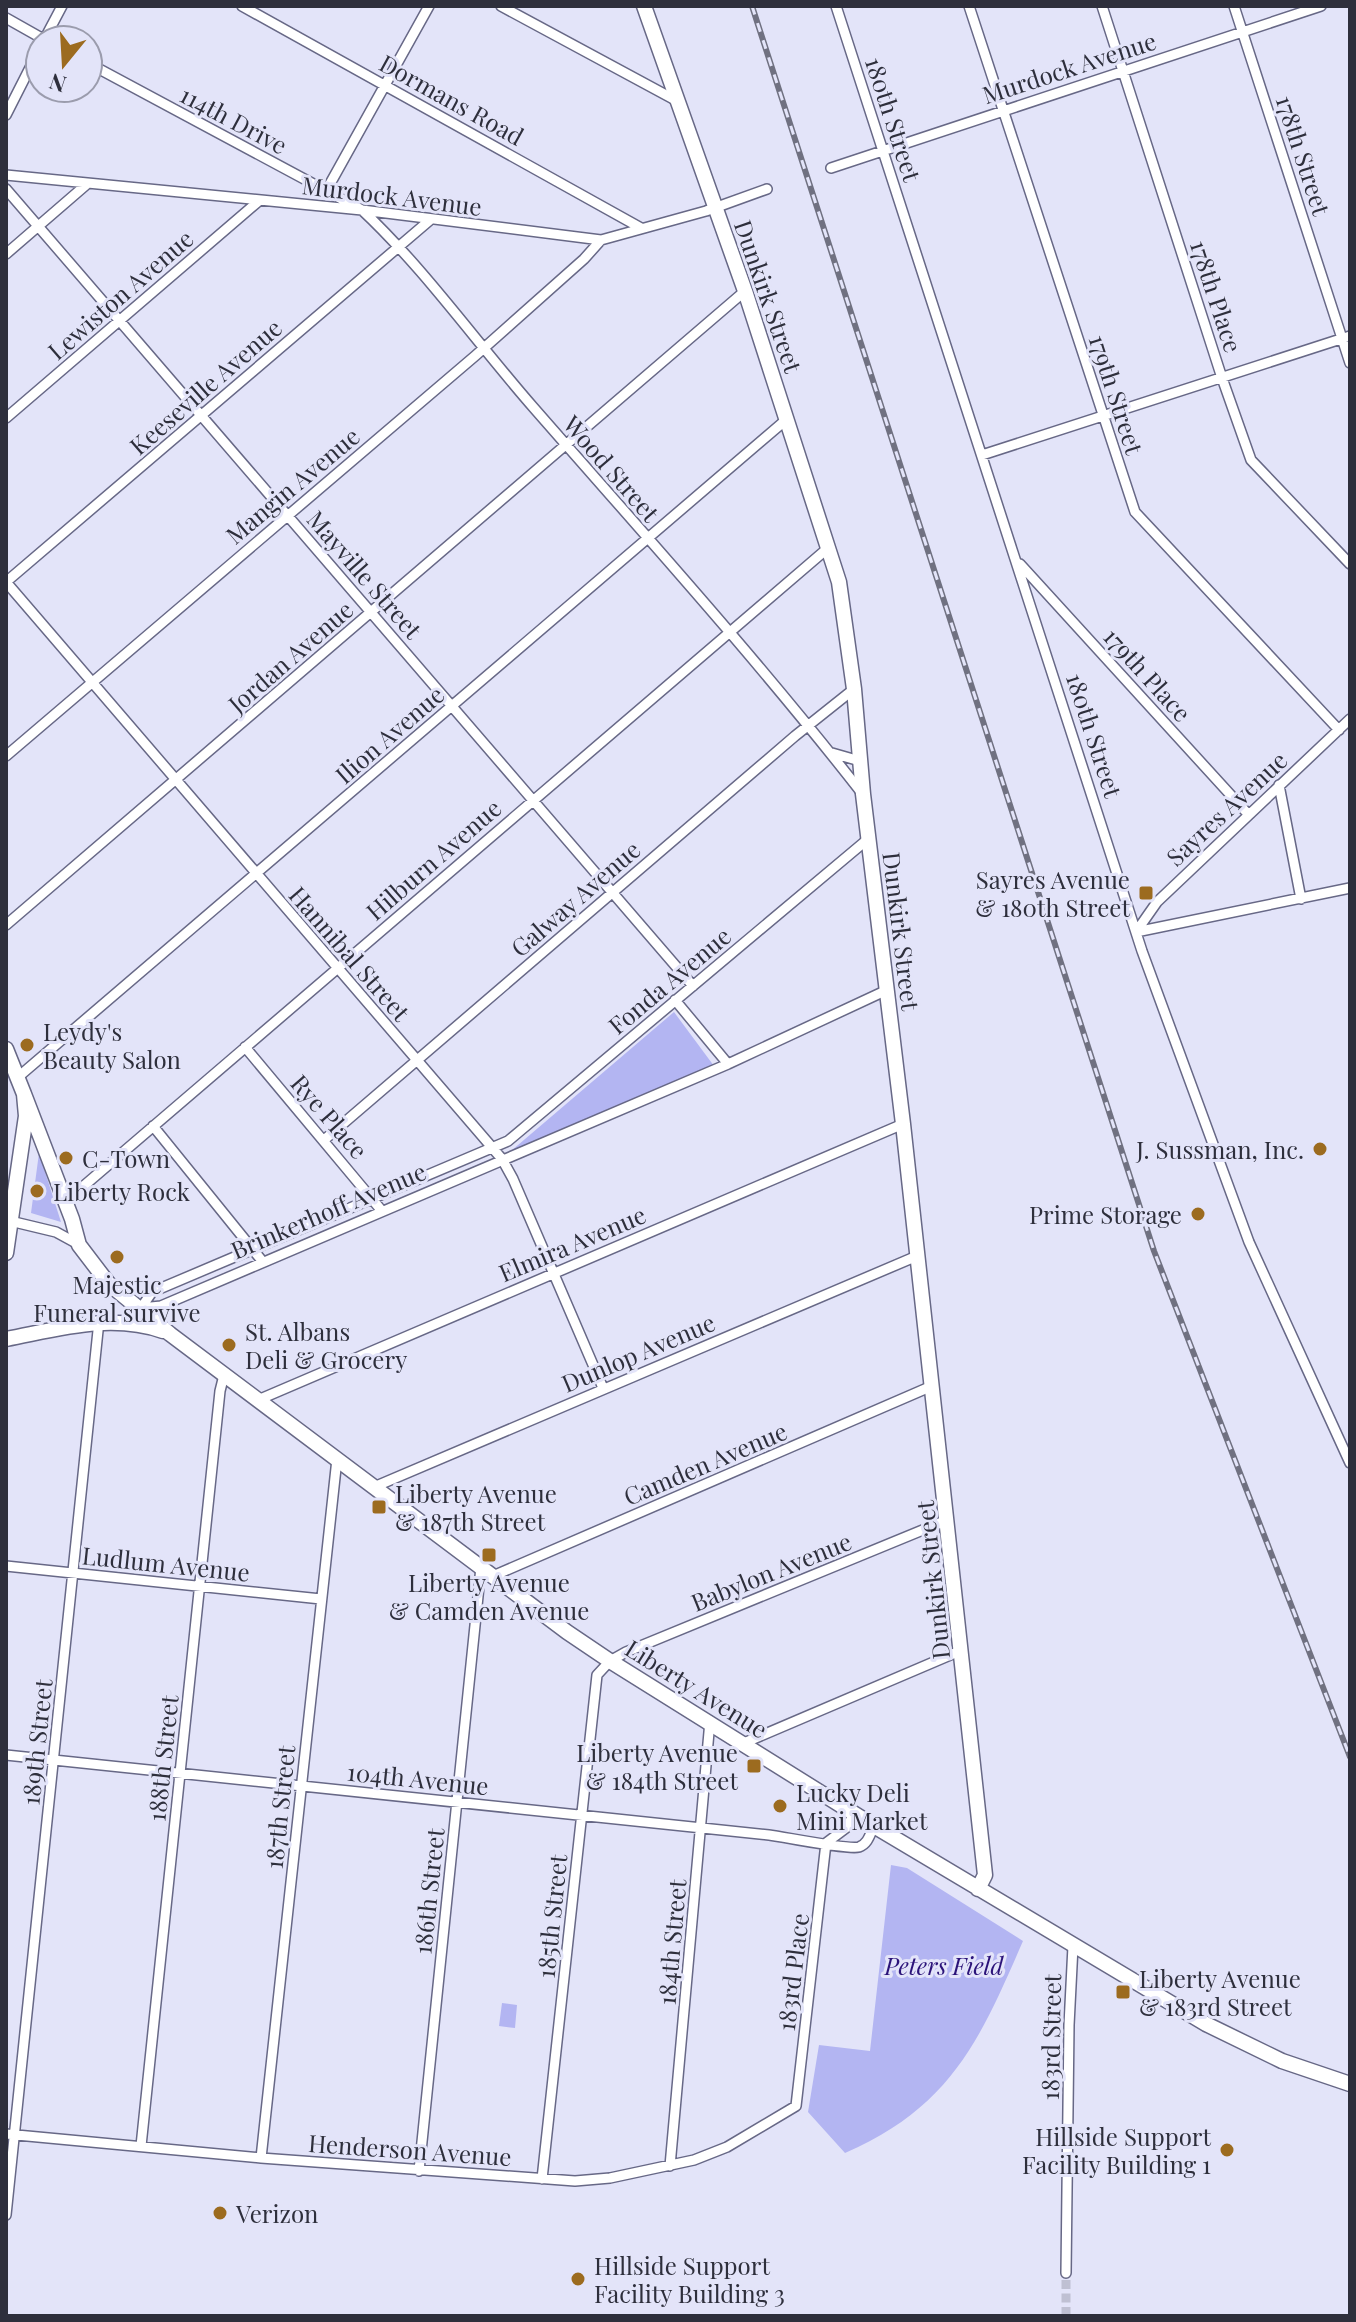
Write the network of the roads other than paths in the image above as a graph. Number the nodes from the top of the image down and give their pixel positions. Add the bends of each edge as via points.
1 (62, 6) edge
2 (242, 6) edge
3 (429, 6) edge
4 (501, 6) edge
5 (644, 6) edge
6 (836, 6) edge
7 (969, 6) edge
8 (1102, 6) edge
9 (1234, 6) edge
10 (1321, 6) edge
11 (6, 18) edge
12 (52, 24) edge
13 (24, 28) edge
14 (1242, 32) junction
15 (1123, 70) junction
16 (104, 72) edge
17 (24, 80) edge
18 (386, 85) junction
19 (679, 102) junction
20 (1002, 109) junction
21 (6, 115) edge
22 (883, 149) junction
23 (831, 168) dead end
24 (6, 175) edge
25 (87, 184) junction
26 (6, 189) edge
27 (767, 189) dead end
28 (326, 191) junction
29 (260, 200) junction
30 (715, 207) junction
31 (362, 210) junction
32 (430, 220) junction
33 (37, 228) junction
34 (641, 228) junction
35 (601, 240) junction
36 (398, 246) junction
37 (6, 254) edge
38 (745, 291) junction
39 (118, 321) junction
40 (1346, 337) edge
41 (483, 349) junction
42 (1350, 363) edge
43 (1222, 378) junction
44 (202, 415) junction
45 (1103, 415) junction
46 (6, 418) edge
47 (787, 419) junction
48 (567, 446) junction
49 (982, 455) junction
50 (287, 515) junction
51 (647, 539) junction
52 (828, 548) junction
53 (1018, 562) junction
54 (1350, 564) edge
55 (6, 582) edge
56 (371, 612) junction
57 (728, 633) junction
58 (92, 682) junction
59 (854, 689) junction
60 (452, 706) junction
61 (1350, 719) edge
62 (808, 725) junction
63 (1339, 730) junction
64 (832, 753) junction
65 (6, 756) edge
66 (860, 761) junction
67 (175, 780) junction
68 (1279, 785) junction
69 (863, 794) junction
70 (533, 800) junction
71 (1248, 814) junction
72 (868, 839) junction
73 (256, 875) junction
74 (1350, 888) edge
75 (612, 893) junction
76 (1301, 899) junction
77 (6, 925) edge
78 (1136, 932) junction
79 (337, 968) junction
80 (693, 986) junction
81 (887, 990) junction
82 (675, 1000) junction
83 (245, 1047) junction
84 (6, 1049) edge
85 (416, 1061) junction
86 (728, 1064) junction
87 (17, 1078) junction
88 (24, 1094) junction
89 (903, 1124) junction
90 (153, 1126) junction
91 (324, 1140) junction
92 (492, 1148) junction
93 (502, 1159) junction
94 (374, 1198) junction
95 (65, 1202) junction
96 (382, 1211) junction
97 (9, 1220) edge
98 (79, 1245) junction
99 (255, 1248) junction
100 (6, 1253) edge
101 (917, 1256) junction
102 (263, 1262) junction
103 (553, 1273) junction
104 (141, 1308) junction
105 (99, 1321) junction
106 (170, 1334) junction
107 (6, 1339) edge
108 (224, 1375) junction
109 (932, 1386) junction
110 (603, 1388) junction
111 (258, 1400) junction
112 (337, 1459) junction
113 (1350, 1463) edge
114 (374, 1487) junction
115 (947, 1520) junction
116 (6, 1566) edge
117 (487, 1572) junction
118 (74, 1574) junction
119 (200, 1586) junction
120 (321, 1599) junction
121 (962, 1650) junction
122 (610, 1661) junction
123 (710, 1721) junction
124 (744, 1743) junction
125 (6, 1755) edge
126 (54, 1760) junction
127 (181, 1773) junction
128 (302, 1787) junction
129 (458, 1803) junction
130 (854, 1814) junction
131 (582, 1816) junction
132 (874, 1826) junction
133 (702, 1829) junction
134 (826, 1843) junction
135 (978, 1889) junction
136 (1073, 1946) junction
137 (1350, 2084) edge
138 (796, 2106) joint
139 (11, 2134) edge
140 (141, 2146) junction
141 (261, 2158) junction
142 (670, 2166) junction
143 (419, 2171) junction
144 (542, 2179) junction
145 (6, 2215) edge
146 (1066, 2273) tunnel mouth

1 - 12 street
2 - 18 street, Dormans Road
3 - 18 street
4 - 19 street
5 - 19 main road, Dunkirk Street
6 - 22 street, 180th Street
7 - 20 street, 179th Street
8 - 15 street, 178th Place
9 - 14 street, 178th Street
10 - 14 street, Murdock Avenue
11 - 13 street
14 - 15 street, Murdock Avenue
14 - 40 street, 178th Street
15 - 20 street, Murdock Avenue
15 - 43 street, 178th Place
16 - 28 street, 114th Drive
17 - 21 street
18 - 28 street
18 - 34 street, Dormans Road
19 - 30 main road, Dunkirk Street
20 - 22 street, Murdock Avenue
20 - 45 street, 179th Street
22 - 23 street, Murdock Avenue
22 - 49 street, 180th Street
24 - 25 street, Murdock Avenue
25 - 29 street, Murdock Avenue
25 - 33 street
26 - 33 street, Mayville Street
27 - 30 street, Murdock Avenue
28 - 31 street, 114th Drive
29 - 31 street, Murdock Avenue
29 - 39 street, Lewiston Avenue
30 - 34 street, Murdock Avenue
30 - 38 main road, Dunkirk Street
31 - 32 street, Murdock Avenue
31 - 36 street, Wood Street
32 - 35 street, Murdock Avenue
32 - 36 street, Keeseville Avenue
33 - 37 street
33 - 39 street, Mayville Street
34 - 35 street, Murdock Avenue
35 - 41 street, Mangin Avenue
36 - 41 street, Wood Street
36 - 44 street, Keeseville Avenue
38 - 47 main road, Dunkirk Street
38 - 48 street, Jordan Avenue
39 - 44 street, Mayville Street
39 - 46 street, Lewiston Avenue
40 - 42 street, 178th Street
40 - 43 street
41 - 48 street, Wood Street
41 - 50 street, Mangin Avenue
43 - 45 street
43 - 54 street, 178th Place via 1251,460
44 - 50 street, Mayville Street
44 - 55 street, Keeseville Avenue
45 - 49 street
45 - 63 street, 179th Street via 1135,512
47 - 51 street, Ilion Avenue
47 - 52 main road, Dunkirk Street
48 - 51 street, Wood Street
48 - 56 street, Jordan Avenue
49 - 53 street, 180th Street
50 - 56 street, Mayville Street
50 - 58 street, Mangin Avenue
51 - 57 street, Wood Street
51 - 60 street, Ilion Avenue
52 - 57 street, Hilburn Avenue
52 - 59 main road, Dunkirk Street via 839,582
53 - 71 street, 179th Place
53 - 78 street, 180th Street
55 - 58 street, Hannibal Street
56 - 60 street, Mayville Street
56 - 67 street, Jordan Avenue
57 - 62 street, Wood Street
57 - 70 street, Hilburn Avenue
58 - 65 street, Mangin Avenue
58 - 67 street, Hannibal Street
59 - 62 street, Galway Avenue
59 - 66 main road, Dunkirk Street
60 - 70 street, Mayville Street
60 - 73 street, Ilion Avenue
61 - 63 street, Sayres Avenue
62 - 64 street, Wood Street
62 - 75 street, Galway Avenue
63 - 68 street, Sayres Avenue
64 - 66 street
64 - 69 street, Wood Street
66 - 69 main road, Dunkirk Street
67 - 73 street, Hannibal Street
67 - 77 street, Jordan Avenue
68 - 71 street, Sayres Avenue
68 - 76 street
69 - 72 main road, Dunkirk Street
70 - 75 street, Mayville Street
70 - 79 street, Hilburn Avenue
71 - 78 street, Sayres Avenue via 1157,902
72 - 80 street, Fonda Avenue
72 - 81 main road, Dunkirk Street
73 - 79 street, Hannibal Street
73 - 87 street, Ilion Avenue
74 - 76 street
75 - 80 street, Mayville Street
75 - 85 street, Galway Avenue
76 - 78 street
78 - 113 street, 180th Street via 1249,1242
79 - 83 street, Hilburn Avenue
79 - 85 street, Hannibal Street
80 - 82 street, Fonda Avenue
81 - 86 street, Brinkerhoff Avenue
81 - 89 main road, Dunkirk Street
82 - 86 street
82 - 92 street, Fonda Avenue via 508,1141
83 - 90 street, Hilburn Avenue
83 - 91 street, Rye Place
84 - 87 main road, Liberty Avenue
85 - 91 street, Galway Avenue
85 - 92 street, Hannibal Street
86 - 93 street, Brinkerhoff Avenue
87 - 88 main road, Liberty Avenue
88 - 95 main road, Liberty Avenue
88 - 97 main road via 26,1130
89 - 101 main road, Dunkirk Street
89 - 103 street, Elmira Avenue
90 - 95 street, Hilburn Avenue
90 - 99 street
91 - 94 street, Rye Place
92 - 93 street, Hannibal Street
92 - 94 street, Brinkerhoff Avenue
93 - 96 street, Brinkerhoff Avenue
93 - 103 street, Hannibal Street
94 - 96 street, Rye Place
94 - 99 street, Brinkerhoff Avenue
95 - 98 main road, Liberty Avenue
96 - 102 street, Brinkerhoff Avenue
97 - 98 street, Liberty Avenue via 56,1232
97 - 100 main road
98 - 104 main road, Liberty Avenue via 108,1283
99 - 102 street
99 - 104 street, Brinkerhoff Avenue via 152,1292
101 - 109 main road, Dunkirk Street
101 - 110 street, Dunlop Avenue
102 - 104 street, Brinkerhoff Avenue via 161,1306
103 - 110 street, Hannibal Street
103 - 111 street, Elmira Avenue
104 - 106 main road, Liberty Avenue
105 - 106 main road via 143,1324
105 - 107 main road
105 - 118 street, 189th Street
106 - 108 main road, Liberty Avenue
108 - 111 main road, Liberty Avenue
108 - 119 street, 188th Street
109 - 115 main road, Dunkirk Street
109 - 117 street, Camden Avenue
110 - 114 street, Dunlop Avenue
111 - 112 main road, Liberty Avenue
112 - 114 main road, Liberty Avenue
112 - 120 street, 187th Street
114 - 117 main road, Liberty Avenue
115 - 121 main road, Dunkirk Street
115 - 122 street, Babylon Avenue
116 - 118 street, Ludlum Avenue
117 - 122 main road, Liberty Avenue
117 - 129 street, 186th Street
118 - 119 street, Ludlum Avenue
118 - 126 street, 189th Street
119 - 120 street, Ludlum Avenue
119 - 127 street, 188th Street
120 - 128 street, 187th Street
121 - 124 street
121 - 135 main road, Dunkirk Street via 985,1875
122 - 123 main road, Liberty Avenue
122 - 131 street, 185th Street via 597,1675
123 - 124 main road, Liberty Avenue
123 - 133 street, 184th Street
124 - 130 main road, Liberty Avenue
125 - 126 street, 104th Avenue
126 - 127 street, 104th Avenue
126 - 139 street, 189th Street
127 - 128 street, 104th Avenue
127 - 140 street, 188th Street
128 - 129 street, 104th Avenue
128 - 141 street, 187th Street
129 - 131 street, 104th Avenue
129 - 143 street, 186th Street
130 - 132 main road, Liberty Avenue
130 - 134 street
131 - 133 street, 104th Avenue
131 - 144 street, 185th Street
132 - 134 street, 104th Avenue via 860,1847
132 - 135 main road, Liberty Avenue
133 - 134 street, 104th Avenue
133 - 142 street, 184th Street
134 - 138 street, 183rd Place
135 - 136 main road, Liberty Avenue
136 - 137 main road, Liberty Avenue via 1245,2045
136 - 146 street, 183rd Street
138 - 142 street, Henderson Avenue via 727,2147
139 - 140 street, Henderson Avenue
139 - 145 street, 189th Street
140 - 141 street, Henderson Avenue
141 - 143 street, Henderson Avenue
142 - 144 street, Henderson Avenue via 610,2178
143 - 144 street, Henderson Avenue

